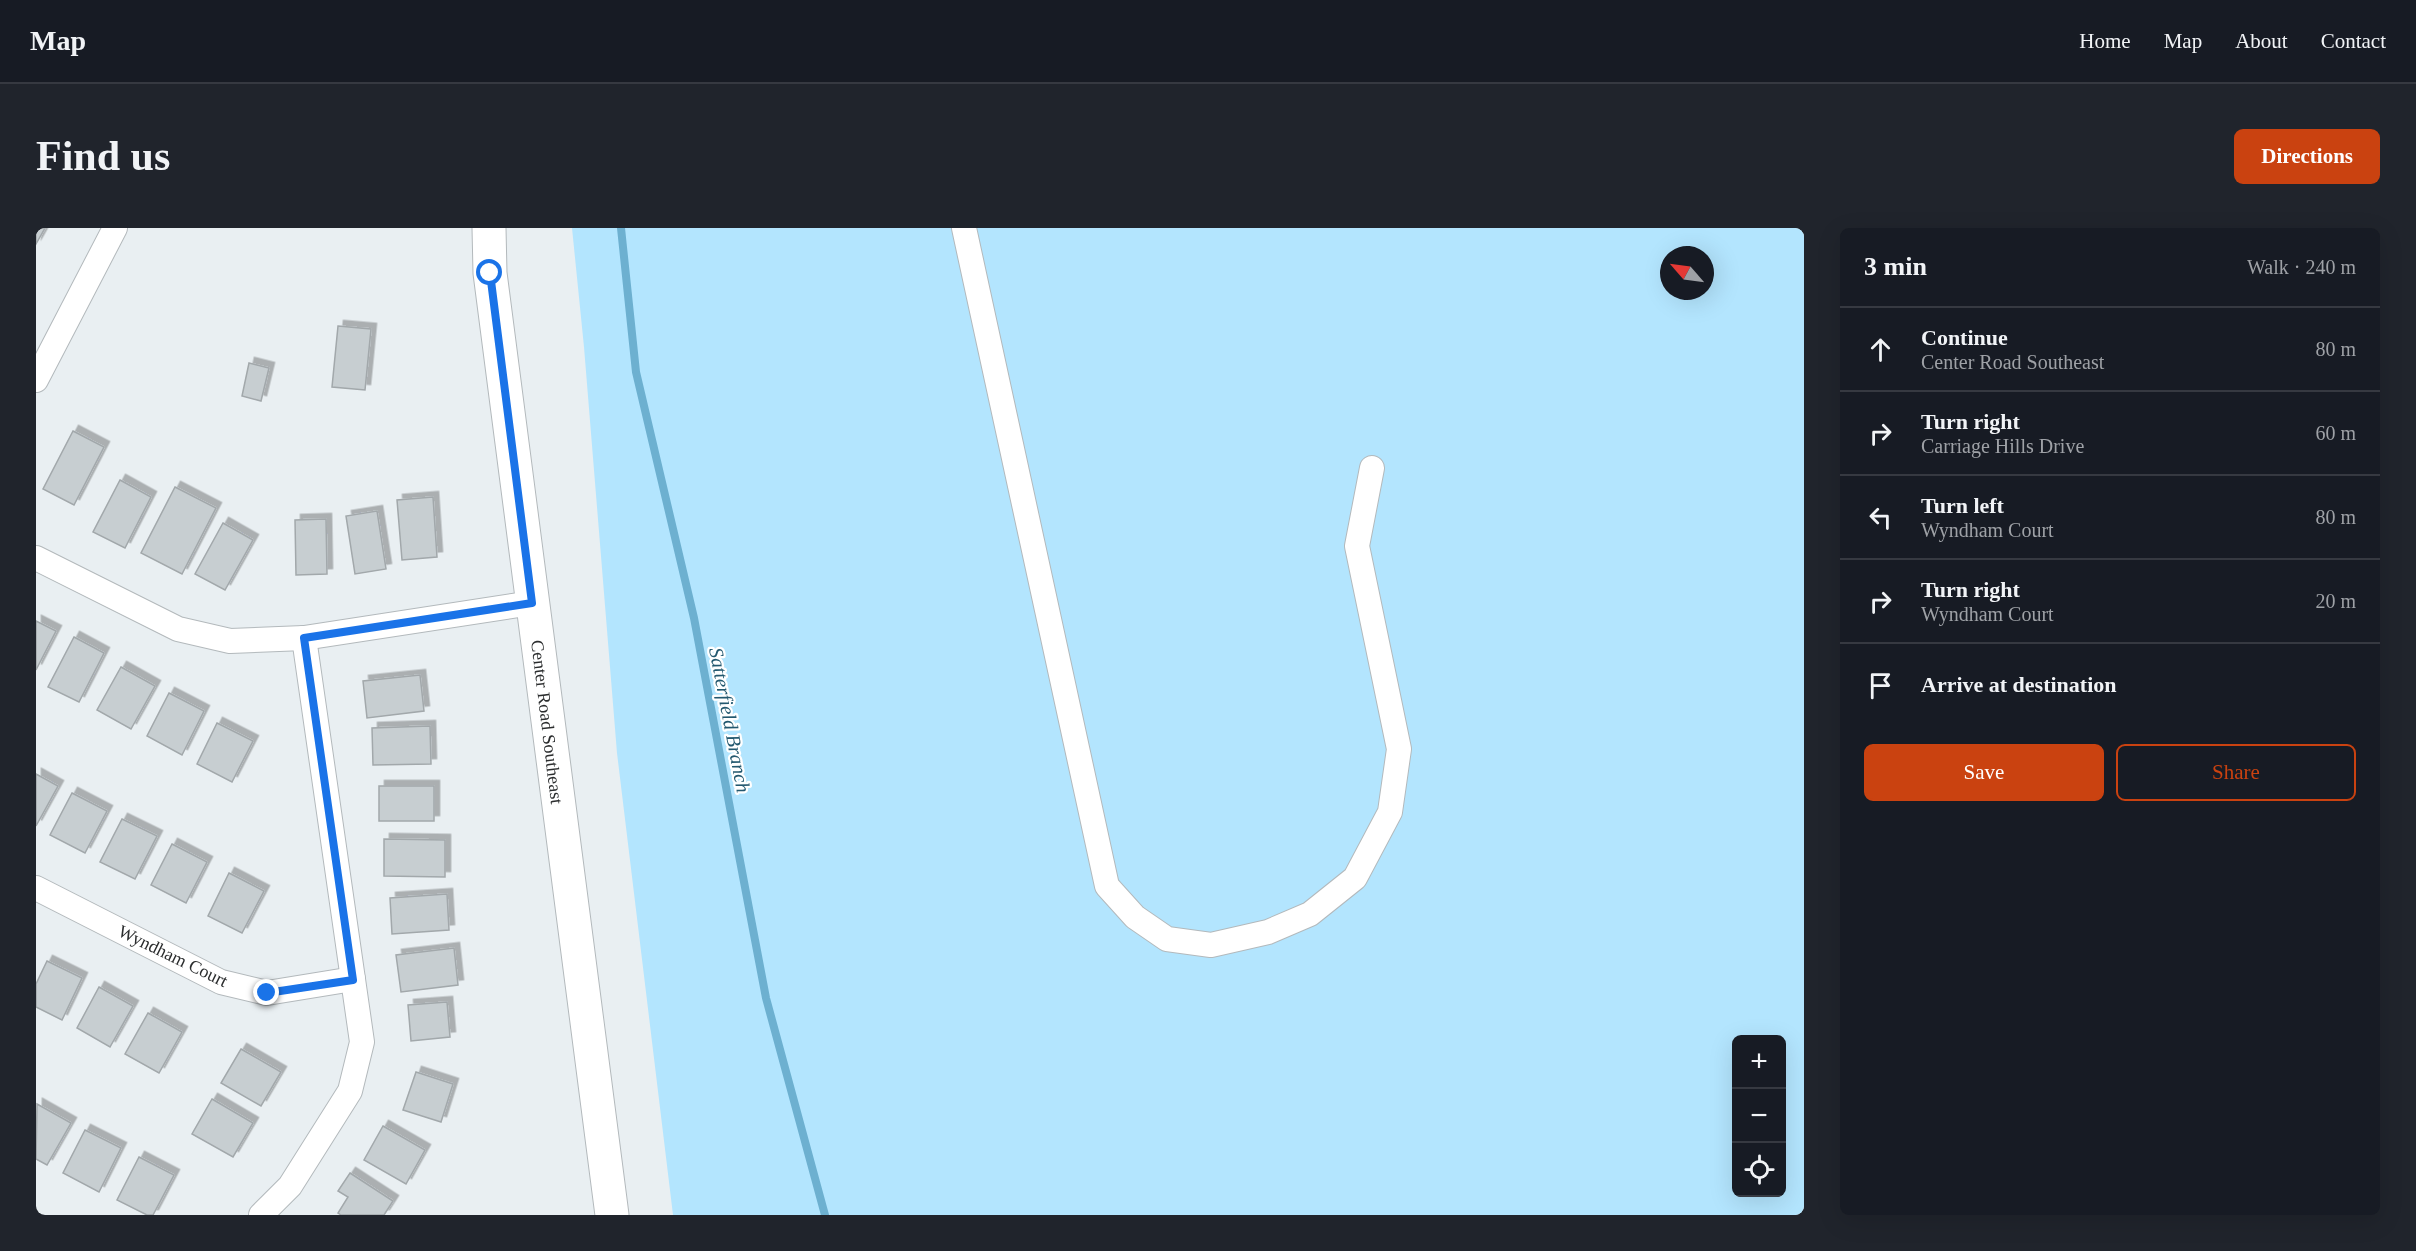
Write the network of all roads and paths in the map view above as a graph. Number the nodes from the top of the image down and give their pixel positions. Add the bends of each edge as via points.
1 (115, 228) edge
2 (489, 228) edge
3 (964, 228) edge
4 (36, 380) edge
5 (1372, 468) dead end
6 (36, 558) edge
7 (532, 603) junction
8 (304, 638) junction
9 (36, 888) edge
10 (353, 980) junction
11 (261, 1215) edge
12 (612, 1215) edge

1 - 4 street
2 - 7 street, Center Road Southeast via 490,273
3 - 5 street via 1107,886 1135,917 1167,939 1211,945 1268,932 1310,914 1355,878 1390,812 1399,749 1357,546
6 - 8 street via 178,629 230,640
7 - 8 street
7 - 12 street, Center Road Southeast
8 - 10 street
9 - 10 street, Wyndham Court via 221,982 267,993
10 - 11 street via 362,1041 350,1091 290,1186

